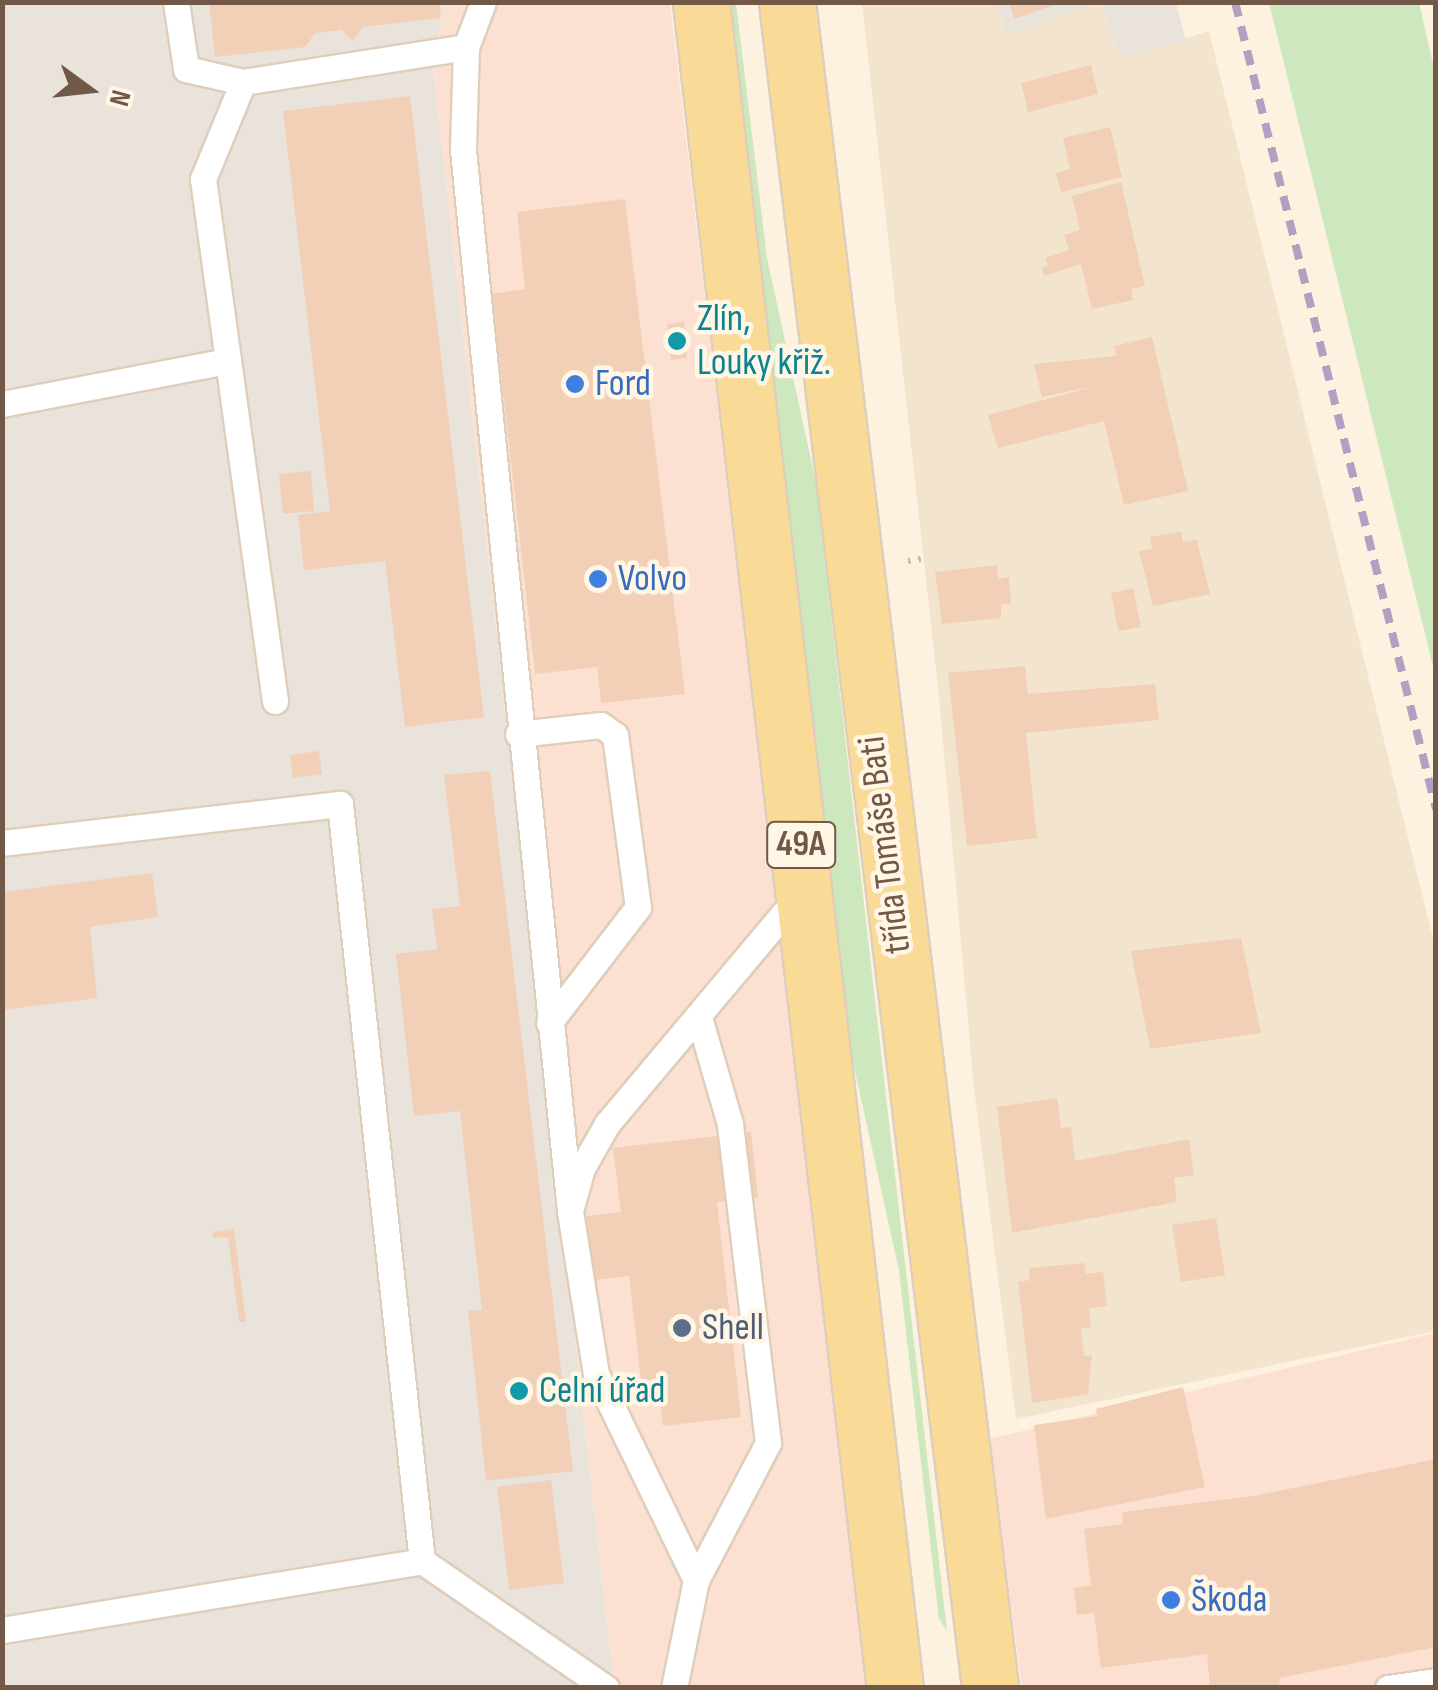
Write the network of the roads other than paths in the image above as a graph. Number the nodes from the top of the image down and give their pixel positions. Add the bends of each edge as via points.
1 (176, 2) edge
2 (483, 2) edge
3 (701, 2) edge
4 (787, 2) edge
5 (466, 46) junction
6 (243, 82) junction
7 (228, 361) junction
8 (2, 404) edge
9 (275, 701) dead end
10 (518, 734) junction
11 (2, 843) edge
12 (806, 887) junction
13 (700, 1021) junction
14 (550, 1022) junction
15 (570, 1211) junction
16 (422, 1561) junction
17 (696, 1580) junction
18 (2, 1630) edge
19 (606, 1688) edge
20 (674, 1688) edge
21 (894, 1688) edge
22 (990, 1688) edge

1 - 6 lane via 186,69
2 - 5 lane
3 - 12 main road, 49A
4 - 22 main road, třída Tomáše Bati / 49A
5 - 6 lane
5 - 10 lane via 463,150
6 - 7 lane via 203,178
7 - 8 lane
7 - 9 lane
10 - 14 lane
10 - 14 lane via 601,725 614,734 638,906
11 - 16 lane via 340,804
12 - 13 lane
12 - 21 main road, 49A
13 - 15 lane via 607,1124 582,1168
13 - 17 lane via 730,1124 768,1443
14 - 15 lane
15 - 17 lane via 596,1374
16 - 18 lane
16 - 19 lane
17 - 20 lane

